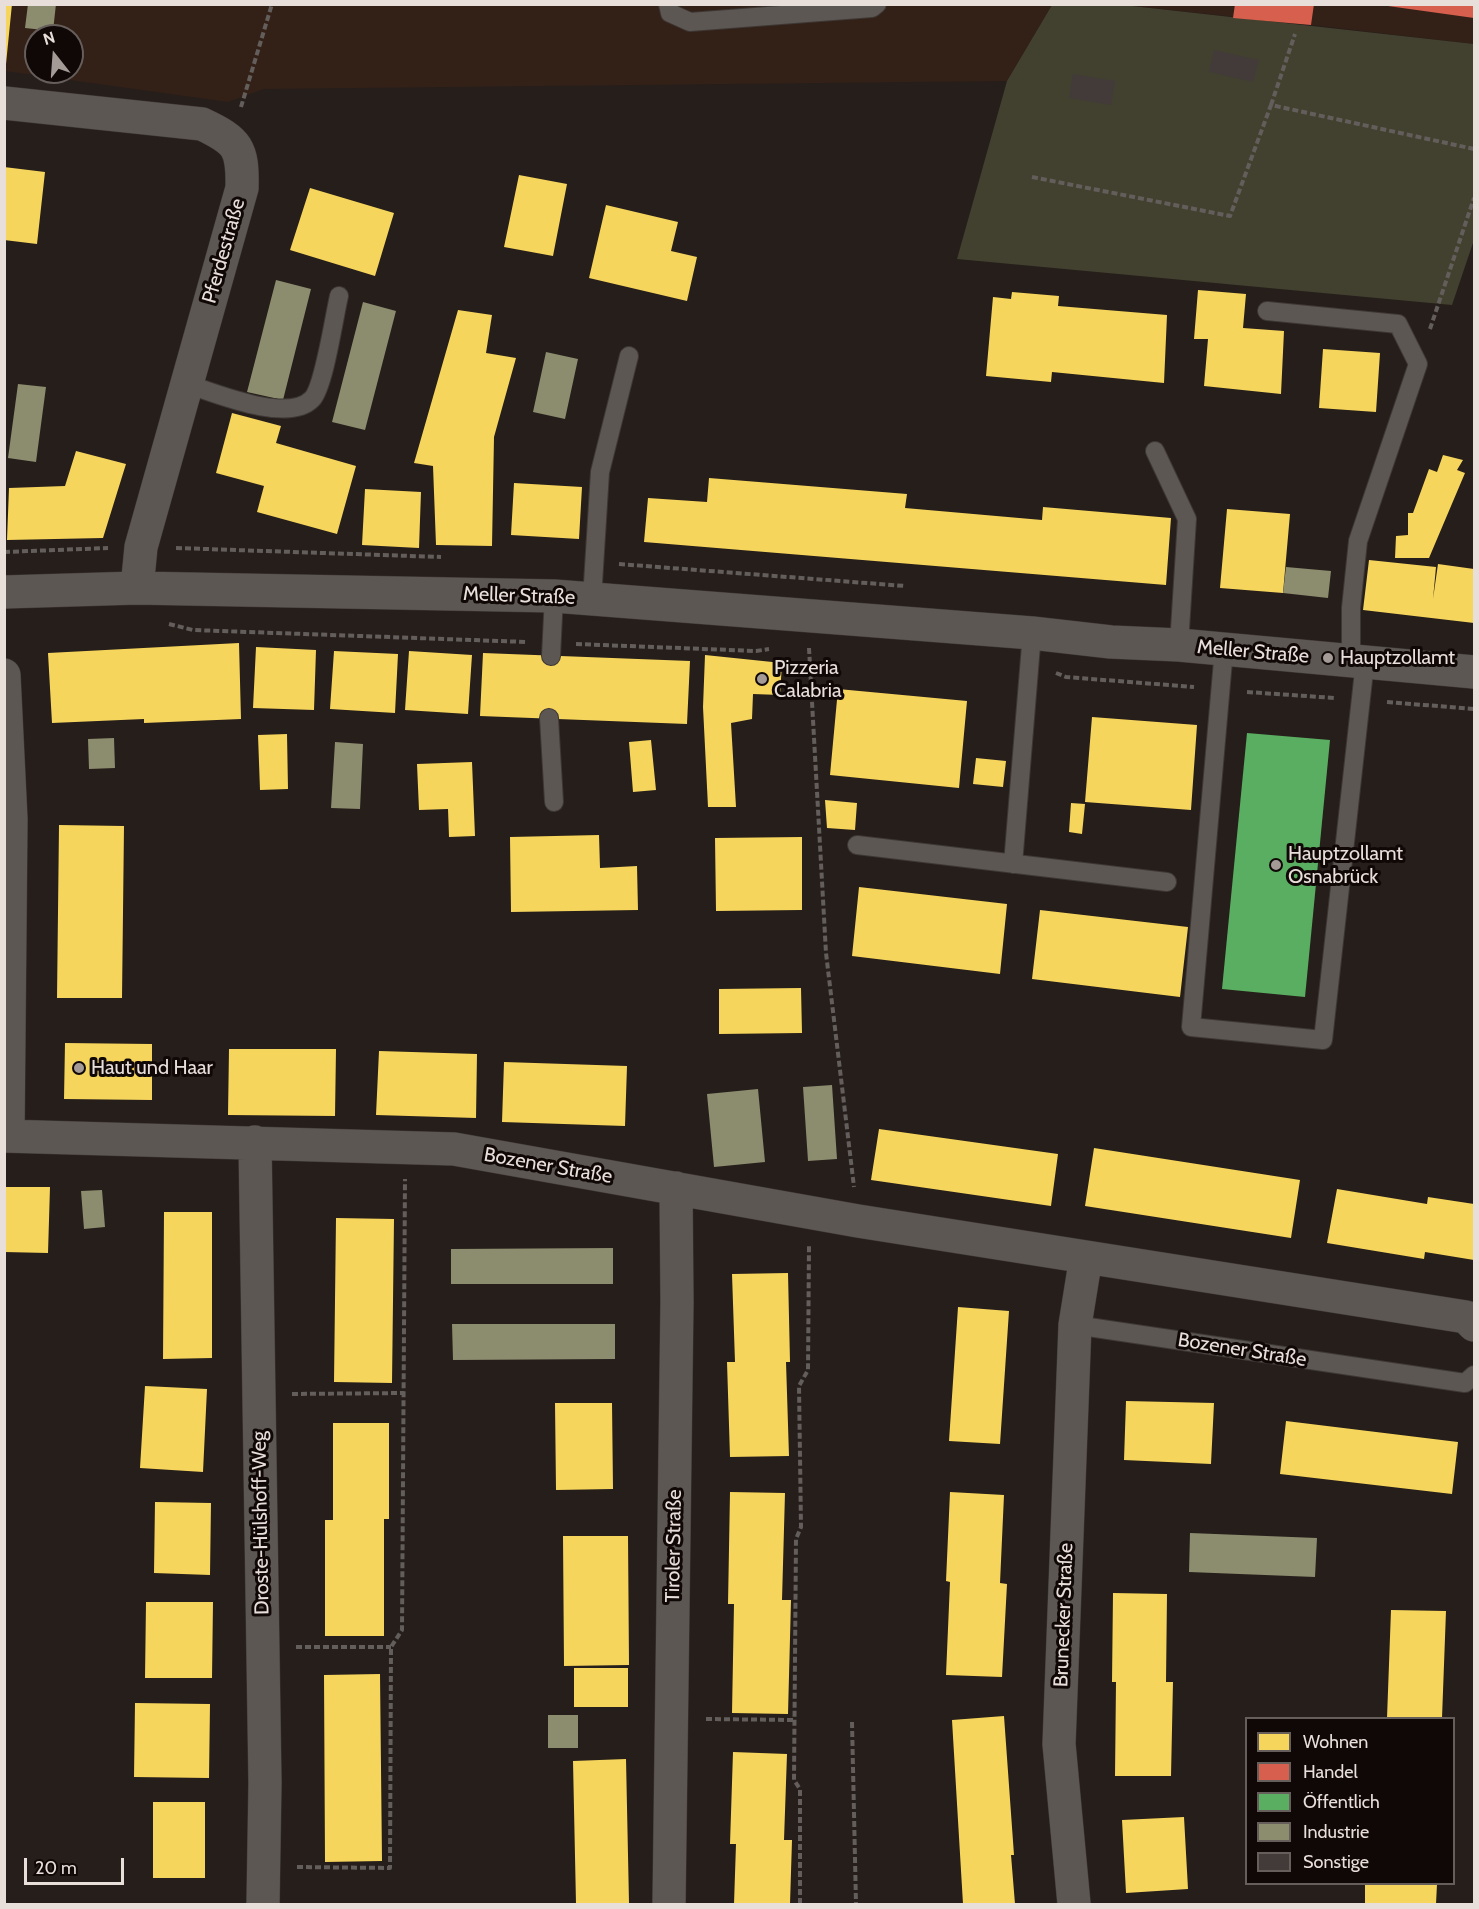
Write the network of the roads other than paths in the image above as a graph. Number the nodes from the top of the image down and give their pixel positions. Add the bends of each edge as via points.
1 (668, 4) edge
2 (877, 4) edge
3 (4, 103) edge
4 (339, 296) dead end
5 (1267, 311) dead end
6 (629, 356) dead end
7 (187, 384) junction
8 (1155, 451) dead end
9 (137, 588) junction
10 (4, 592) edge
11 (554, 596) junction
12 (592, 599) junction
13 (1032, 633) junction
14 (1179, 645) junction
15 (552, 649) road end
16 (1224, 649) junction
17 (1358, 661) junction
18 (1474, 672) edge
19 (4, 675) edge
20 (549, 718) dead end
21 (554, 802) dead end
22 (857, 845) dead end
23 (1013, 864) junction
24 (1167, 882) dead end
25 (6, 1136) edge
26 (255, 1142) junction
27 (676, 1188) junction
28 (1086, 1257) junction
29 (1075, 1325) junction
30 (1474, 1325) edge
31 (1474, 1375) edge
32 (262, 1905) edge
33 (669, 1905) edge
34 (1074, 1905) edge

1 - 2 lane via 670,13 690,22 872,8
3 - 7 street, Pferdestraße via 202,124 231,138 243,163 242,188
4 - 7 lane via 320,384 313,399 300,407 274,409
5 - 17 lane via 1398,324 1418,364 1359,541 1351,608
6 - 12 lane via 600,472
7 - 9 street, Pferdestraße via 141,547
8 - 14 lane via 1187,519
9 - 10 street, Meller Straße
9 - 11 street, Meller Straße
11 - 12 street, Meller Straße
11 - 15 lane
12 - 13 street, Meller Straße
13 - 14 street, Meller Straße
13 - 23 lane
14 - 16 street, Meller Straße
16 - 17 street, Meller Straße
16 - 17 lane via 1191,1027 1323,1040 1361,699
17 - 18 street, Meller Straße
19 - 25 street via 11,819
20 - 21 lane
22 - 23 lane
23 - 24 lane
25 - 26 street, Bozener Straße
26 - 27 street, Bozener Straße via 454,1149
26 - 32 street, Droste-Hülshoff-Weg via 263,1648
27 - 28 street, Bozener Straße
27 - 33 street, Tiroler Straße
28 - 29 street
28 - 30 street, Bozener Straße via 1466,1317
29 - 31 lane, Bozener Straße via 1465,1383
29 - 34 street, Brunecker Straße via 1059,1744

